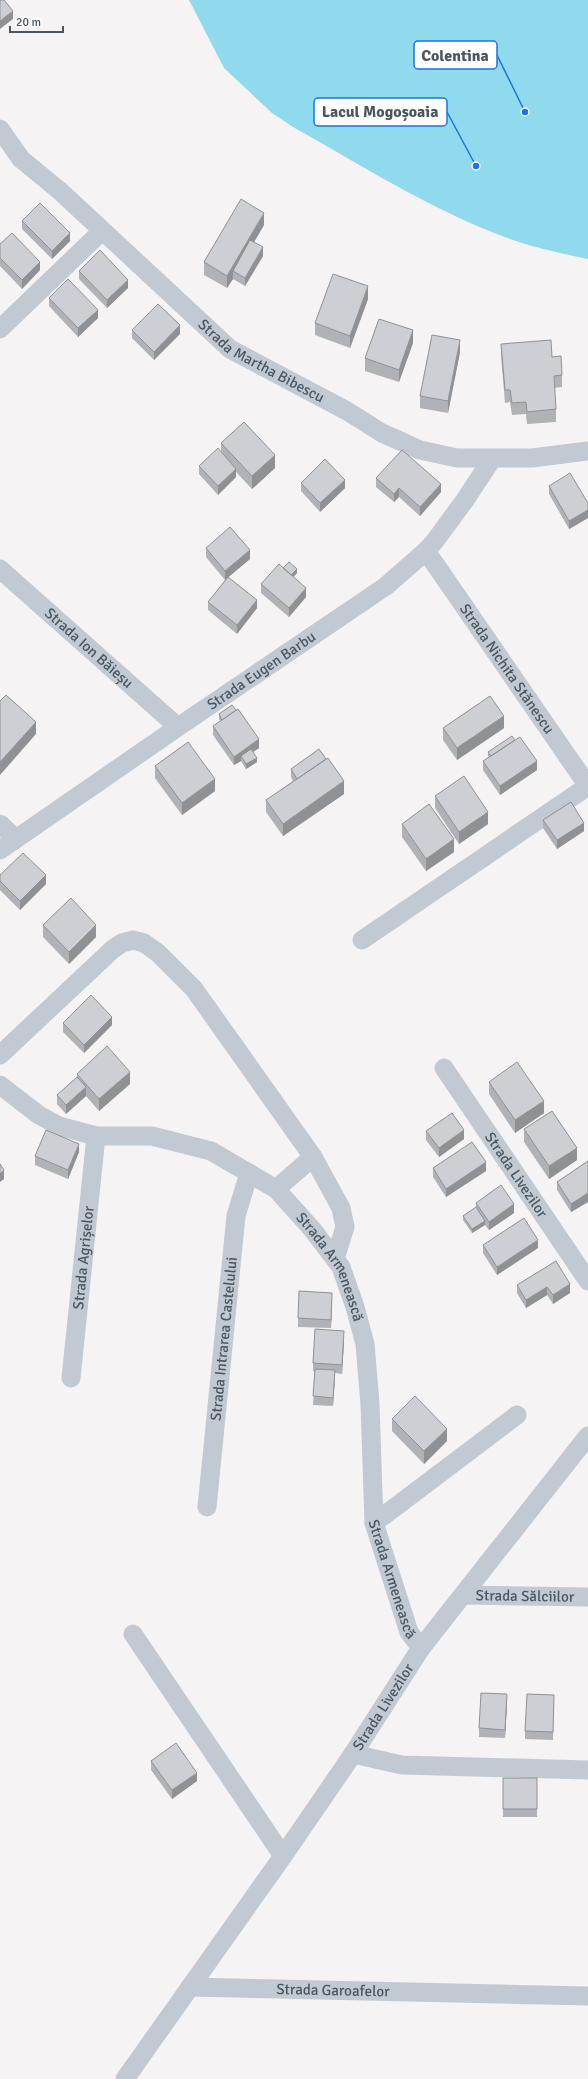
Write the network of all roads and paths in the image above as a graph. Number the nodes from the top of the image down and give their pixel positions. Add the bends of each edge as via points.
1 (0, 129) edge
2 (102, 232) junction
3 (0, 329) edge
4 (588, 450) edge
5 (492, 459) junction
6 (426, 551) junction
7 (0, 569) edge
8 (178, 726) junction
9 (588, 786) edge
10 (0, 824) edge
11 (16, 838) junction
12 (0, 850) edge
13 (362, 940) dead end
14 (0, 1055) edge
15 (444, 1068) dead end
16 (0, 1085) edge
17 (96, 1136) junction
18 (313, 1157) junction
19 (249, 1173) junction
20 (276, 1189) junction
21 (335, 1259) junction
22 (588, 1281) edge
23 (71, 1378) dead end
24 (517, 1415) dead end
25 (588, 1436) edge
26 (207, 1507) dead end
27 (374, 1523) junction
28 (463, 1595) junction
29 (588, 1596) edge
30 (133, 1634) dead end
31 (421, 1648) junction
32 (353, 1754) junction
33 (588, 1770) edge
34 (283, 1856) junction
35 (190, 1987) junction
36 (588, 1996) edge
37 (125, 2079) edge

1 - 2 street, Strada Martha Bibescu via 22,159
2 - 3 street
2 - 5 street, Strada Martha Bibescu via 230,349 347,411 382,433 420,450 457,458
4 - 5 street, Strada Martha Bibescu via 532,458
5 - 6 street, Strada Eugen Barbu
6 - 8 street, Strada Eugen Barbu via 386,586
6 - 9 street, Strada Nichita Stănescu
7 - 8 street, Strada Ion Băieșu
8 - 11 street, Strada Eugen Barbu
9 - 13 street
10 - 11 street
11 - 12 street, Strada Eugen Barbu
14 - 18 street via 112,949 122,942 133,940 144,943 158,953 194,989
15 - 22 street, Strada Livezilor
16 - 17 street, Strada Armenească via 39,1115 59,1126
17 - 19 street, Strada Armenească via 152,1136 211,1151
17 - 23 street, Strada Agrișelor
18 - 20 street
18 - 21 street via 341,1208 345,1227
19 - 20 street, Strada Armenească
19 - 26 street, Strada Intrarea Castelului via 236,1216
20 - 21 street, Strada Armenească
21 - 27 street, Strada Armenească via 341,1267 356,1307 365,1344
24 - 27 street
25 - 28 street, Strada Livezilor
27 - 31 street, Strada Armenească via 409,1632
28 - 29 street, Strada Sălciilor
28 - 31 street, Strada Livezilor
30 - 34 street
31 - 32 street, Strada Livezilor
32 - 33 street via 402,1765
32 - 34 street, Strada Livezilor
34 - 35 street, Strada Livezilor
35 - 36 street, Strada Garoafelor
35 - 37 street

